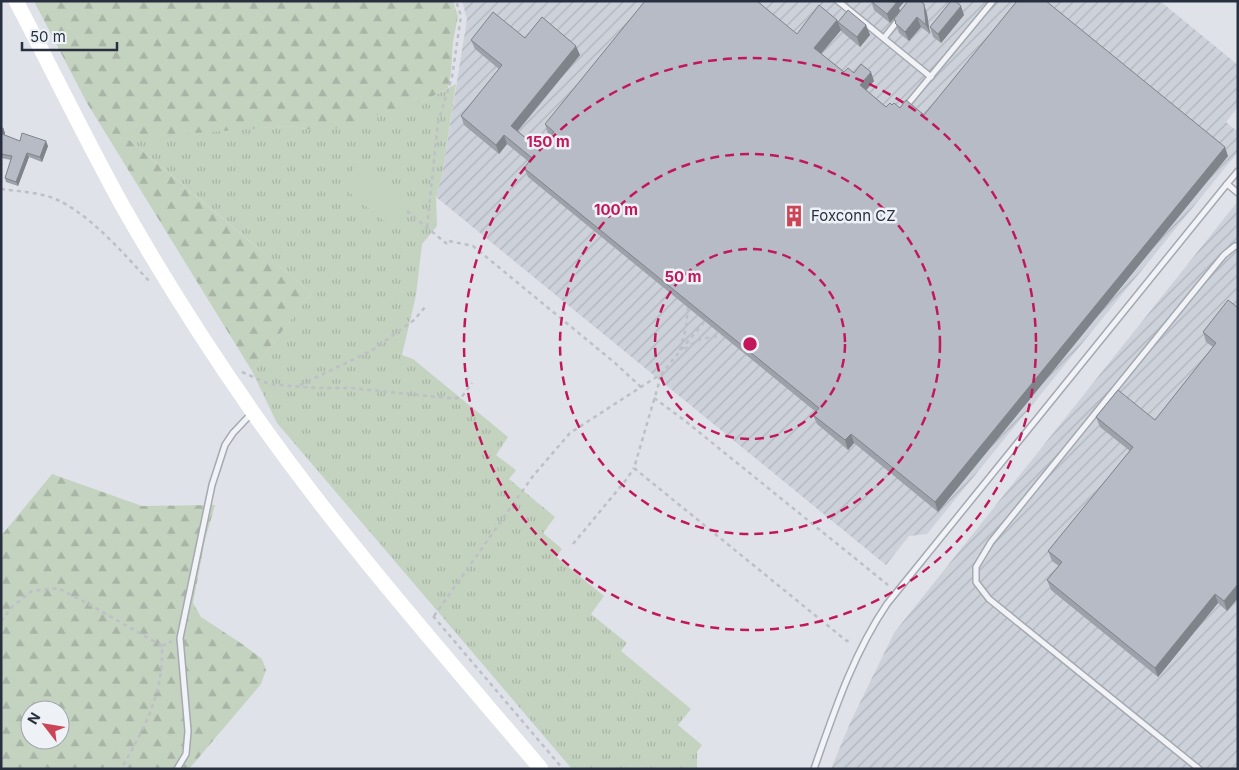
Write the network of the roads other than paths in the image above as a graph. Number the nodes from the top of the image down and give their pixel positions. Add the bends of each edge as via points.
1 (16, 1) edge
2 (838, 1) edge
3 (850, 1) edge
4 (993, 1) edge
5 (846, 7) junction
6 (902, 16) edge
7 (884, 38) junction
8 (931, 77) junction
9 (907, 105) edge
10 (1238, 172) edge
11 (1227, 184) junction
12 (1238, 193) edge
13 (1238, 246) edge
14 (253, 412) junction
15 (177, 769) edge
16 (542, 769) edge
17 (814, 769) edge
18 (1199, 769) edge

1 - 14 main road via 121,204
2 - 5 lane
3 - 5 lane
4 - 8 lane
5 - 7 lane
6 - 7 lane
7 - 8 lane
8 - 9 lane
10 - 11 lane
11 - 12 lane
11 - 17 lane via 886,604 851,668
13 - 18 lane via 1224,255 991,542 976,567 976,582 989,599
14 - 15 lane via 225,445 212,486 180,638 188,731 186,754
14 - 16 main road via 344,534

